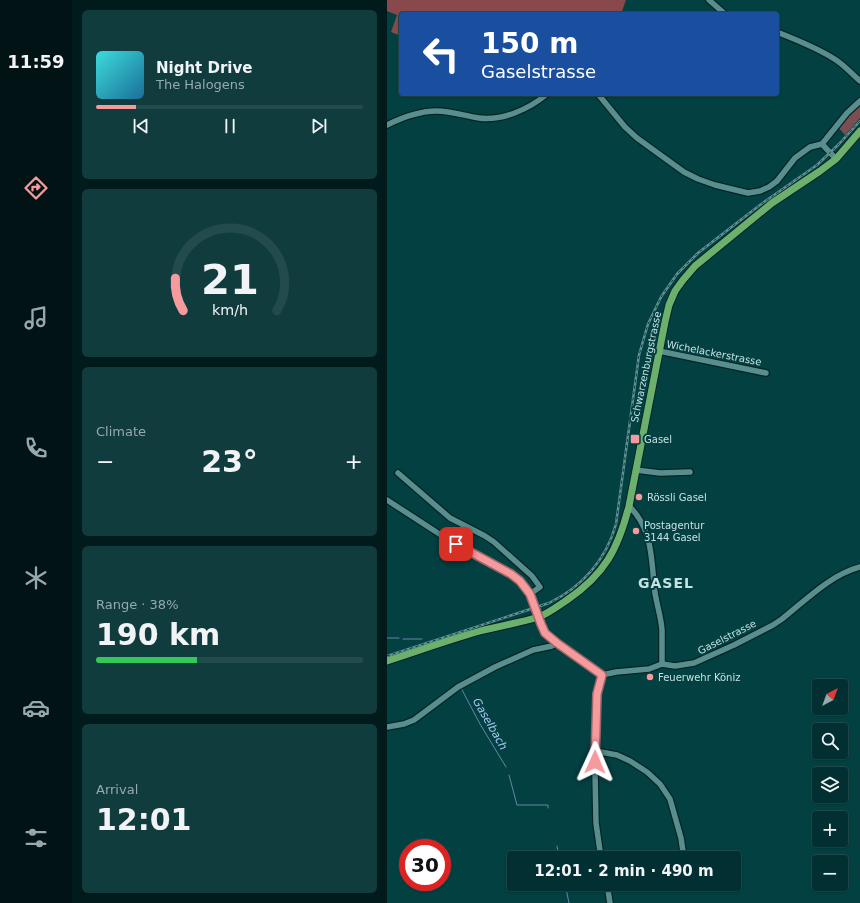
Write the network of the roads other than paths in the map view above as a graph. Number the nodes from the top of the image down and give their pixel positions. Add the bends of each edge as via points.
1 (709, 0) edge
2 (723, 12) edge
3 (779, 33) edge
4 (860, 81) edge
5 (544, 96) edge
6 (599, 96) edge
7 (860, 101) edge
8 (387, 124) edge
9 (860, 131) edge
10 (822, 144) junction
11 (836, 159) junction
12 (659, 351) junction
13 (766, 372) dead end
14 (636, 470) junction
15 (690, 472) dead end
16 (398, 474) dead end
17 (387, 500) edge
18 (629, 506) junction
19 (860, 567) edge
20 (530, 594) junction
21 (538, 617) junction
22 (557, 643) junction
23 (387, 661) edge
24 (662, 664) junction
25 (602, 675) junction
26 (387, 727) edge
27 (595, 751) junction
28 (600, 851) edge
29 (683, 851) edge
30 (608, 891) edge
31 (610, 903) edge

1 - 2 street
3 - 4 street via 828,56
5 - 8 street via 528,107 495,118 426,112 412,114
6 - 10 street via 631,132 675,166 698,179 740,192 753,193 767,188 775,183 798,155 810,147
7 - 10 street
9 - 11 main road, Schwarzenburgstrasse
10 - 11 street
11 - 12 main road, Schwarzenburgstrasse via 772,203 690,271 672,298
12 - 13 street, Wichelackerstrasse
12 - 14 main road, Schwarzenburgstrasse
14 - 15 street via 660,473
14 - 18 main road, Schwarzenburgstrasse
16 - 20 street via 451,518 489,538 523,567 540,588
17 - 20 street via 444,537 516,578
18 - 21 main road, Schwarzenburgstrasse via 618,543 600,571 574,595
18 - 24 street via 641,522 650,545 662,630
19 - 24 street, Gaselstrasse via 833,579 782,619 739,643 693,663 675,666
20 - 21 street
21 - 22 street via 545,633
21 - 23 main road, Schwarzenburgstrasse via 465,635
22 - 25 street
22 - 26 street via 533,650 489,670 458,687 412,721
24 - 25 street, Gaselstrasse via 649,669
25 - 27 street via 597,694
27 - 28 street via 595,802
27 - 29 street via 617,755 630,761 660,784 670,799
30 - 31 street

